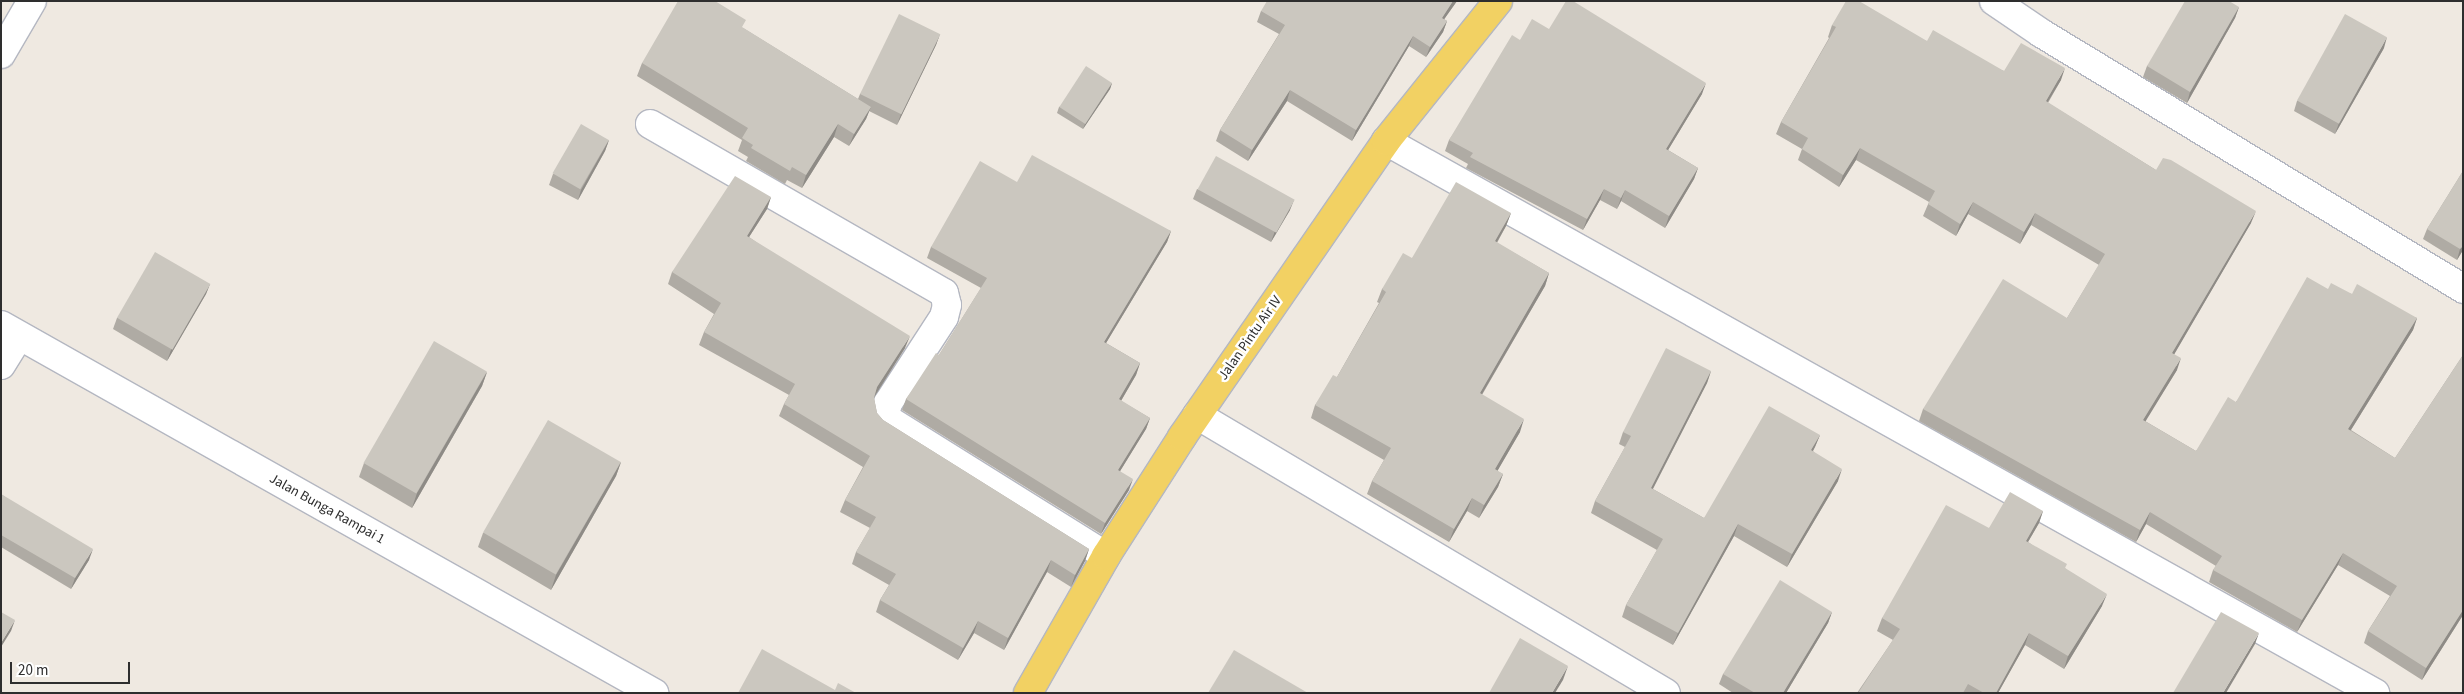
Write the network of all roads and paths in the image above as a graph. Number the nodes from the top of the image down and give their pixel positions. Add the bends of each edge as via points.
1 (32, 1) edge
2 (1498, 1) edge
3 (1994, 1) edge
4 (1, 54) edge
5 (650, 124) dead end
6 (1386, 141) junction
7 (2463, 289) edge
8 (10, 331) edge
9 (1, 365) edge
10 (1197, 414) junction
11 (1106, 556) junction
12 (654, 693) edge
13 (1028, 693) edge
14 (1666, 693) edge
15 (2374, 693) edge

1 - 4 street
2 - 6 main road, Jalan Pintu Air IV
3 - 7 street via 2040,33
5 - 11 street via 944,293 947,305 944,317 888,403 887,419
6 - 10 main road, Jalan Pintu Air IV
6 - 15 street
8 - 9 street
8 - 12 street, Jalan Bunga Rampai 1
10 - 11 main road, Jalan Pintu Air IV
10 - 14 street
11 - 13 main road, Jalan Pintu Air IV

